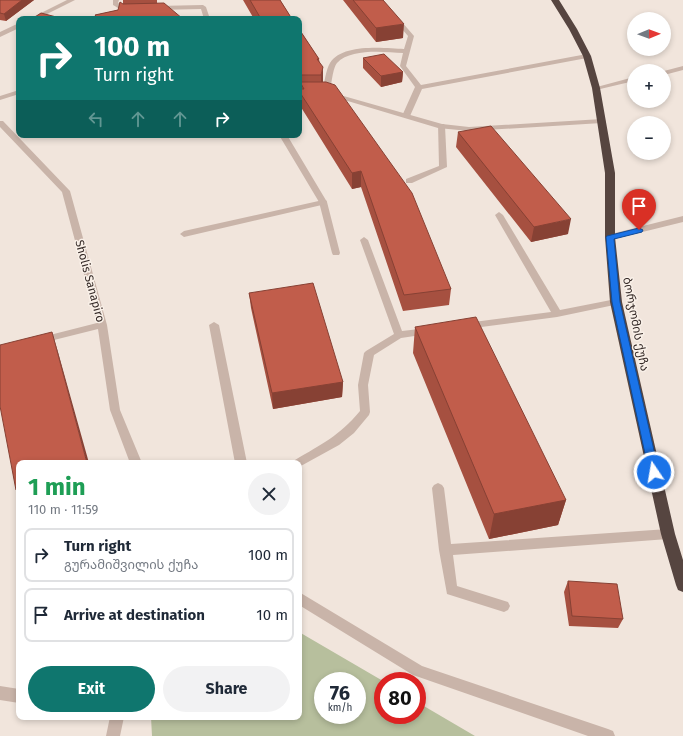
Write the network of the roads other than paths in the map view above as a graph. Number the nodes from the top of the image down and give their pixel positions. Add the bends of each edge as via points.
1 (72, 0) edge
2 (116, 0) edge
3 (380, 0) edge
4 (555, 0) edge
5 (140, 8) edge
6 (148, 8) edge
7 (38, 16) edge
8 (206, 16) edge
9 (16, 27) edge
10 (0, 35) edge
11 (406, 51) junction
12 (587, 56) junction
13 (683, 68) edge
14 (671, 71) edge
15 (627, 81) edge
16 (419, 87) junction
17 (596, 88) junction
18 (317, 92) edge
19 (16, 93) edge
20 (326, 93) junction
21 (0, 98) edge
22 (406, 116) junction
23 (602, 121) junction
24 (0, 123) edge
25 (441, 126) junction
26 (285, 138) edge
27 (409, 182) dead end
28 (323, 202) junction
29 (499, 215) dead end
30 (683, 219) edge
31 (184, 234) dead end
32 (610, 237) junction
33 (364, 240) dead end
34 (336, 253) dead end
35 (616, 302) junction
36 (557, 314) junction
37 (102, 325) junction
38 (214, 325) dead end
39 (454, 328) edge
40 (439, 330) edge
41 (399, 335) junction
42 (29, 343) edge
43 (135, 460) edge
44 (240, 460) edge
45 (302, 462) edge
46 (438, 488) dead end
47 (668, 534) junction
48 (445, 550) junction
49 (683, 585) edge
50 (302, 600) edge
51 (504, 606) dead end
52 (0, 693) edge
53 (16, 696) edge
54 (116, 720) edge
55 (113, 736) edge
56 (608, 736) edge

1 - 7 street
2 - 5 street via 115,4 125,9
3 - 11 street via 411,36
4 - 12 highway, ბორჯომის ქუჩა
6 - 8 street via 202,7
9 - 10 street
11 - 16 street via 403,66
11 - 20 street via 371,50 346,53 333,63
12 - 16 street
12 - 17 highway, ბორჯომის ქუჩა
13 - 14 street
15 - 17 street
16 - 22 street
17 - 23 highway, ბორჯომის ქუჩა
18 - 20 street
19 - 21 street
20 - 22 street
22 - 25 street
23 - 25 street via 469,129
23 - 32 highway, ბორჯომის ქუჩა via 610,173
24 - 37 street, Sholis Sanapiro via 66,191
25 - 27 street via 443,167
26 - 28 street
28 - 31 street
28 - 34 street
29 - 36 street
30 - 32 street
32 - 35 highway, ბორჯომის ქუჩა
33 - 41 street
35 - 36 street
35 - 47 highway, ბორჯომის ქუჩა
36 - 39 street
37 - 42 street
37 - 43 street, Sholis Sanapiro via 115,410
38 - 44 street
40 - 41 street
41 - 45 street via 369,353 363,385 365,412 350,430 335,442
46 - 48 street
47 - 48 street
47 - 49 highway, ბორჯომის ქუჩა
48 - 51 street via 450,590
50 - 56 street via 418,671
52 - 53 street
54 - 55 street

